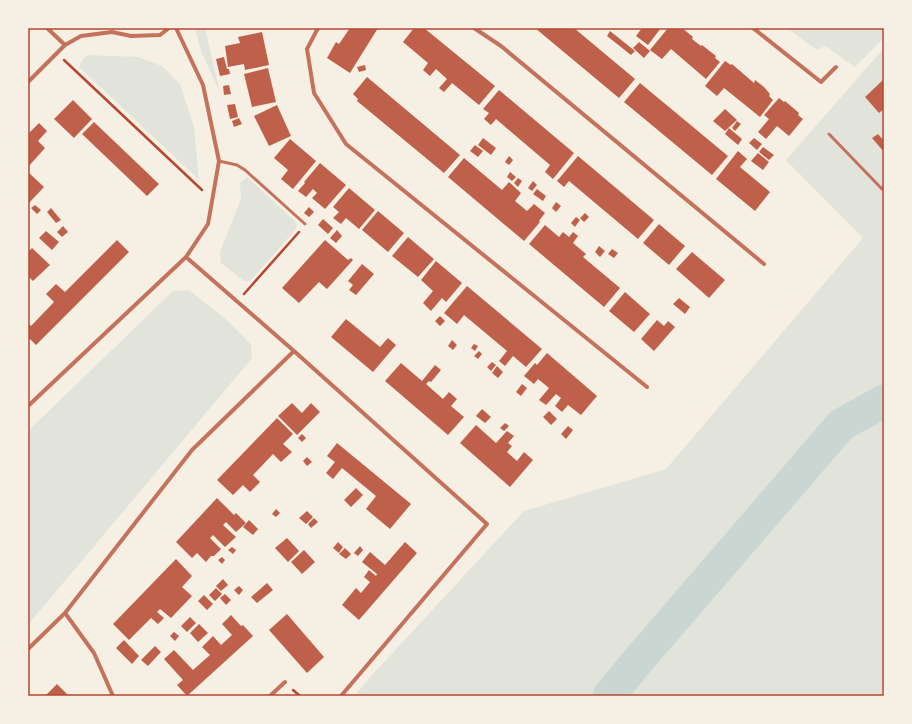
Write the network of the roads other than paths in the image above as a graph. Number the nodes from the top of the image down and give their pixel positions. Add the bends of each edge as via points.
1 (47, 28) edge
2 (169, 28) edge
3 (176, 28) edge
4 (318, 28) edge
5 (474, 28) edge
6 (753, 28) edge
7 (65, 44) junction
8 (836, 67) dead end
9 (28, 82) edge
10 (829, 134) dead end
11 (220, 161) junction
12 (884, 187) edge
13 (305, 224) road end
14 (186, 257) junction
15 (764, 264) dead end
16 (294, 351) junction
17 (647, 387) dead end
18 (28, 406) edge
19 (65, 613) junction
20 (28, 649) edge
21 (285, 682) dead end
22 (113, 696) edge
23 (270, 696) edge
24 (341, 696) edge

1 - 7 street
2 - 7 street via 160,35 131,36 112,32 81,36
3 - 11 street via 203,85
4 - 17 street via 307,49 314,93 346,144
5 - 15 street via 501,46
6 - 8 street via 821,82
7 - 9 street
10 - 12 lane via 882,189
11 - 13 lane via 245,170
11 - 14 street via 208,224
14 - 16 street
14 - 18 street
16 - 19 street via 192,450
16 - 24 street via 487,524
19 - 20 street
19 - 22 street via 94,653
21 - 23 street

